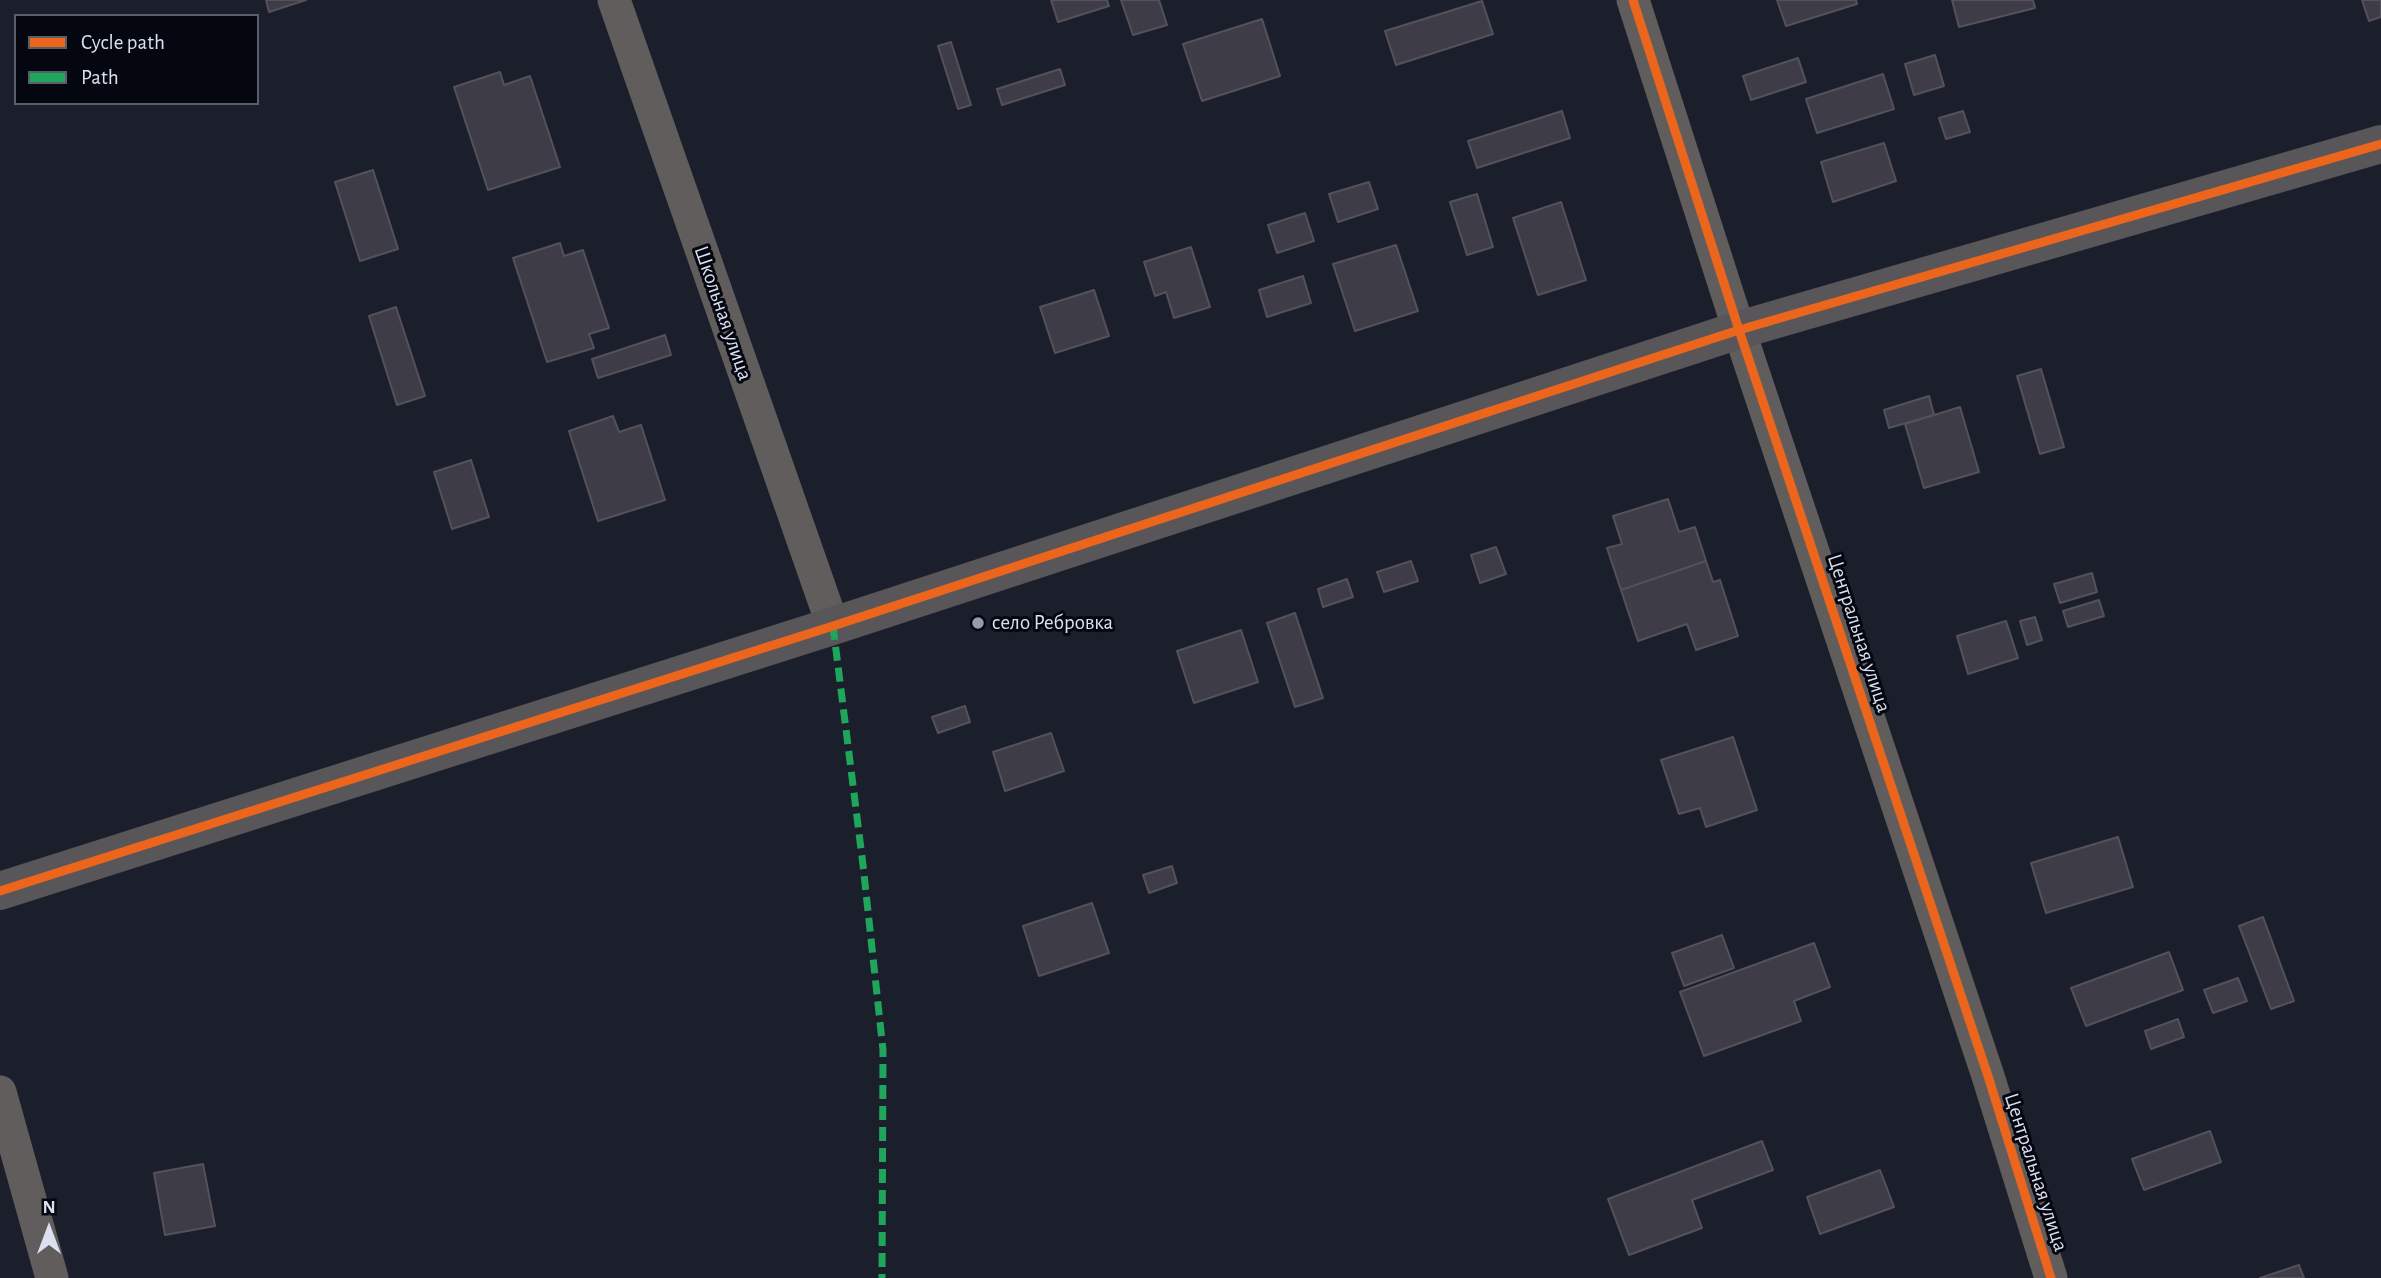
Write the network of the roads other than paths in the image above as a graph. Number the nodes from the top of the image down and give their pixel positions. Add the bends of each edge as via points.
1 (614, 0) edge
2 (1633, 0) edge
3 (2381, 144) edge
4 (1739, 330) junction
5 (833, 626) junction
6 (0, 891) edge
7 (0, 1092) edge
8 (52, 1278) edge
9 (2052, 1278) edge

1 - 5 street, Школьная улица
2 - 4 street, Центральная улица
3 - 4 street
4 - 5 street
4 - 9 street, Центральная улица
5 - 6 street
7 - 8 street

